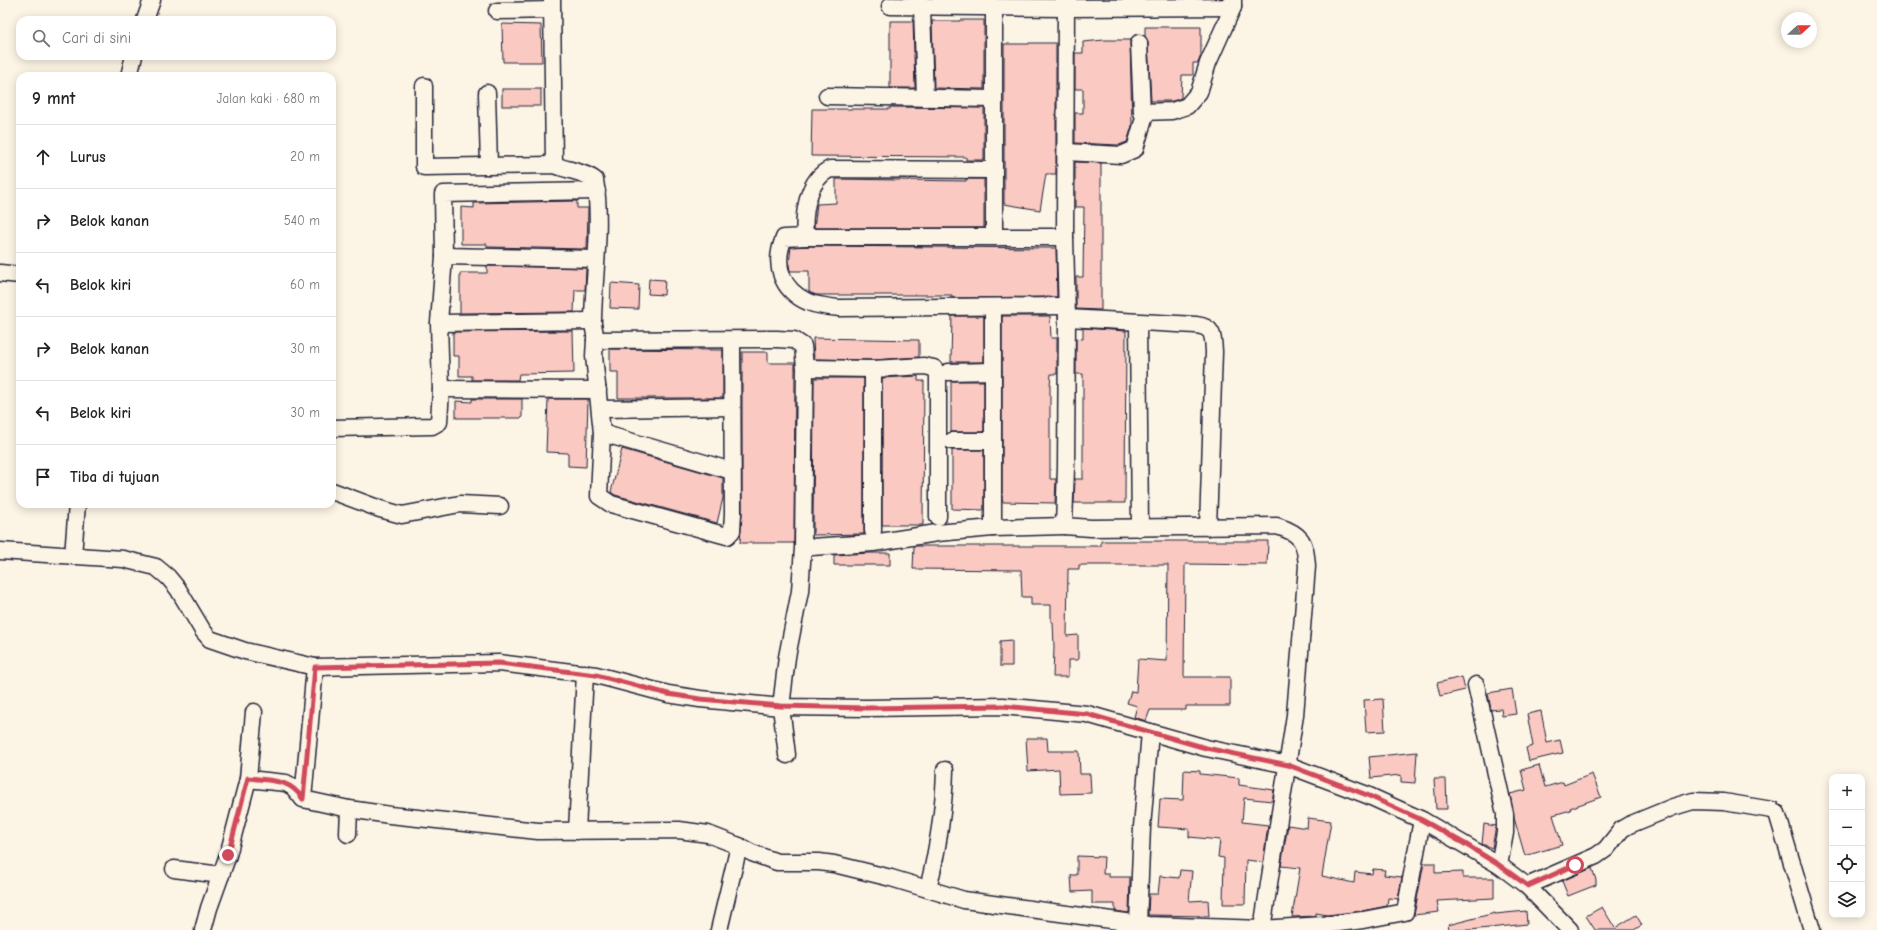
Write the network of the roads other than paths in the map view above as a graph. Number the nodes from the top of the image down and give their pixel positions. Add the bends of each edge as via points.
1 (152, 0) edge
2 (1233, 3) edge
3 (1066, 4) edge
4 (552, 5) edge
5 (890, 6) dead end
6 (922, 7) junction
7 (994, 7) junction
8 (497, 11) dead end
9 (146, 16) edge
10 (1139, 43) dead end
11 (133, 60) edge
12 (130, 72) edge
13 (424, 86) dead end
14 (487, 93) dead end
15 (827, 96) dead end
16 (925, 98) junction
17 (993, 99) junction
18 (1142, 112) junction
19 (1066, 152) junction
20 (554, 165) junction
21 (490, 166) junction
22 (993, 170) junction
23 (596, 191) junction
24 (994, 236) junction
25 (805, 237) junction
26 (1065, 237) junction
27 (444, 256) junction
28 (596, 259) junction
29 (0, 273) edge
30 (16, 275) edge
31 (993, 307) junction
32 (1066, 312) junction
33 (592, 321) junction
34 (439, 322) junction
35 (1138, 323) junction
36 (596, 340) junction
37 (732, 340) junction
38 (805, 368) junction
39 (873, 369) junction
40 (993, 371) junction
41 (948, 372) dead end
42 (441, 389) junction
43 (598, 390) junction
44 (732, 407) junction
45 (601, 409) junction
46 (336, 428) edge
47 (602, 433) junction
48 (952, 441) dead end
49 (993, 441) junction
50 (732, 471) junction
51 (336, 492) edge
52 (500, 506) dead end
53 (77, 508) edge
54 (938, 517) dead end
55 (1064, 526) junction
56 (1208, 527) junction
57 (993, 528) junction
58 (1140, 528) junction
59 (873, 531) dead end
60 (811, 548) dead end
61 (0, 551) edge
62 (73, 556) junction
63 (315, 667) junction
64 (585, 673) junction
65 (1476, 685) dead end
66 (781, 706) junction
67 (254, 712) dead end
68 (1150, 732) junction
69 (787, 755) dead end
70 (1288, 765) junction
71 (945, 770) dead end
72 (248, 778) junction
73 (303, 799) junction
74 (348, 809) junction
75 (1422, 820) junction
76 (577, 831) junction
77 (348, 834) dead end
78 (739, 846) junction
79 (1499, 865) junction
80 (174, 869) dead end
81 (221, 875) junction
82 (1528, 886) junction
83 (928, 889) junction
84 (1144, 926) edge
85 (1262, 929) edge
86 (203, 930) edge
87 (719, 930) edge
88 (1570, 930) edge
89 (1812, 930) edge

1 - 9 street
2 - 3 street
2 - 18 street via 1199,92 1187,106 1172,111
3 - 7 street
3 - 19 street
4 - 8 street
4 - 20 street
5 - 6 street
6 - 7 street
6 - 16 street
7 - 17 street
10 - 18 street
11 - 12 street
13 - 21 street via 424,167
14 - 21 street
15 - 16 street
16 - 17 street
17 - 22 street
18 - 19 street via 1144,118 1135,149 1121,155
19 - 26 street
20 - 21 street
20 - 23 street via 587,174 594,180
22 - 24 street
22 - 25 street via 830,169 823,172 816,181 806,202 803,219
23 - 27 street via 443,194
23 - 28 street
24 - 25 street
24 - 26 street
25 - 31 street via 784,238 778,264 784,280 807,302 839,308
26 - 32 street
27 - 28 street
27 - 34 street
28 - 33 street
29 - 30 street
31 - 32 street
31 - 40 street
32 - 35 street
32 - 55 street
33 - 34 street
33 - 36 street
34 - 42 street
35 - 56 street via 1202,326 1210,329 1213,336 1213,429
35 - 58 street
36 - 37 street
36 - 43 street via 594,356
37 - 38 street via 794,340 803,346
37 - 44 street
38 - 39 street
38 - 66 street via 803,548 800,591 787,657
39 - 54 street via 924,366 934,368 938,374
39 - 59 street
40 - 41 street
40 - 49 street
42 - 43 street
42 - 46 street via 439,422 432,426
43 - 45 street
44 - 45 street
44 - 50 street
45 - 47 street
47 - 50 street
47 - 50 street via 599,496 611,504 727,536 732,531
48 - 49 street
49 - 57 street
51 - 52 street via 402,515 460,504
53 - 62 street
55 - 57 street
55 - 58 street
56 - 58 street
56 - 70 street via 1278,526 1291,530 1303,543 1307,566 1295,715
57 - 60 street
61 - 62 street
62 - 63 street via 123,559 156,567 178,589 203,631 210,638 245,651
63 - 64 street via 499,663
63 - 73 street
64 - 66 street via 668,694
64 - 76 street
65 - 79 street via 1505,814 1505,833
66 - 68 street via 1003,706 1087,714
66 - 69 street
67 - 72 street
68 - 70 street via 1206,748
68 - 84 street via 1142,834
70 - 75 street via 1367,795
70 - 85 street
71 - 83 street via 938,848
72 - 73 street via 286,783
72 - 81 street
73 - 74 street
74 - 76 street via 538,831
74 - 77 street
75 - 79 street
75 - 85 street via 1405,912 1323,925
76 - 78 street via 679,830 708,834
78 - 83 street via 777,862 834,864
78 - 87 street
79 - 82 street
80 - 81 street
81 - 86 street
82 - 88 street
82 - 89 street via 1599,854 1629,825 1692,801 1724,802 1777,813
83 - 84 street via 964,900
84 - 85 street

